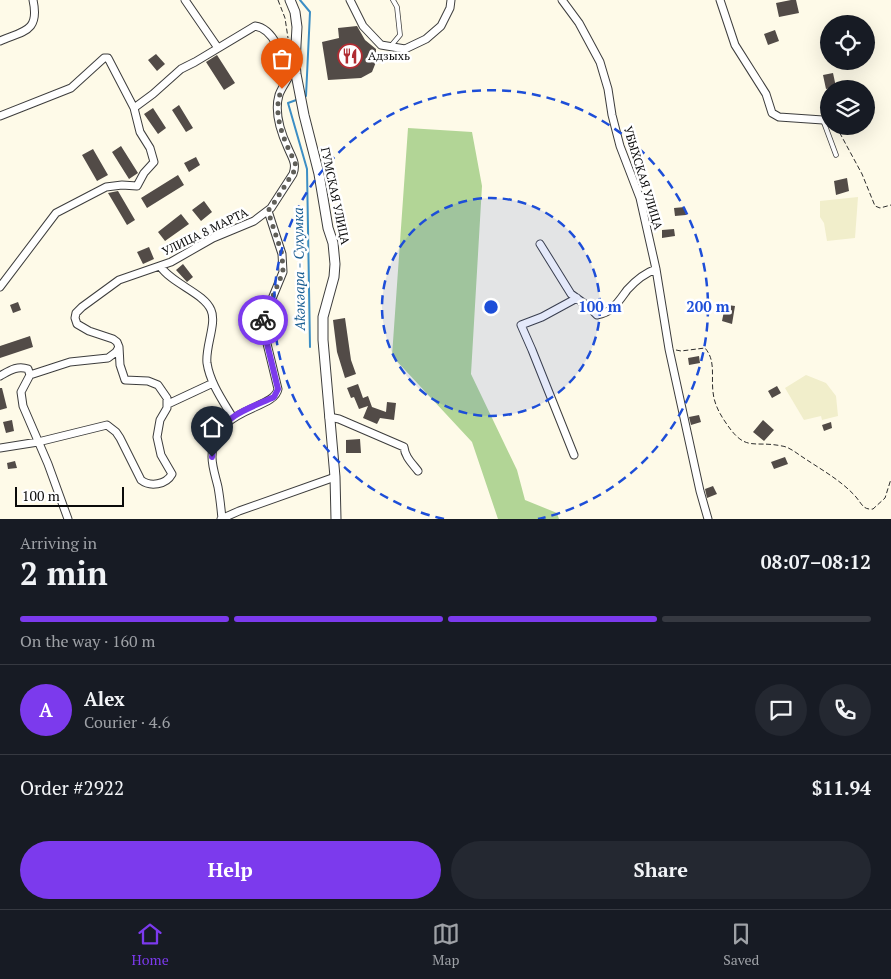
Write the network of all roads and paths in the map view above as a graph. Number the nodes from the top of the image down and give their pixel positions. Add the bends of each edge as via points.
1 (33, 0) edge
2 (185, 0) edge
3 (290, 0) edge
4 (350, 0) edge
5 (393, 0) edge
6 (451, 0) edge
7 (562, 0) edge
8 (720, 0) edge
9 (0, 41) edge
10 (390, 47) junction
11 (218, 48) junction
12 (134, 108) junction
13 (0, 116) edge
14 (820, 120) edge
15 (829, 135) edge
16 (841, 135) edge
17 (836, 155) dead end
18 (891, 205) edge
19 (268, 211) junction
20 (540, 244) dead end
21 (160, 266) junction
22 (656, 269) junction
23 (0, 287) edge
24 (577, 298) junction
25 (119, 347) junction
26 (670, 348) junction
27 (30, 375) junction
28 (0, 376) edge
29 (213, 383) junction
30 (168, 404) junction
31 (330, 417) junction
32 (233, 418) junction
33 (38, 442) junction
34 (0, 448) edge
35 (574, 455) dead end
36 (418, 471) dead end
37 (335, 477) junction
38 (891, 479) edge
39 (68, 519) edge
40 (222, 519) edge
41 (336, 519) edge
42 (708, 519) edge

1 - 9 street via 34,16 30,29
2 - 11 street
3 - 31 street, ГУМСКАЯ УЛИЦА via 298,27 296,74 333,243 334,277 323,317
4 - 10 street via 363,26 381,45
5 - 10 lane via 398,7 400,35
6 - 10 street via 440,26 426,39 405,49
7 - 22 street, УБЫХСКАЯ УЛИЦА via 600,62 620,146 645,214
8 - 14 street via 735,45 766,94 772,113 779,117
11 - 12 street via 181,69
11 - 19 street, УЛИЦА 8 МАРТА via 255,26 262,27 269,33 284,64 288,78 279,95 278,116 296,168
12 - 13 street via 108,58 104,58 71,88
12 - 23 street via 140,132 154,162 137,186 106,187 56,213
15 - 17 lane
16 - 18 path via 876,206
19 - 21 street, УЛИЦА 8 МАРТА via 246,226 213,238 183,257
19 - 32 street via 282,254 283,272 262,323 278,389 274,397
20 - 24 street via 571,294
21 - 25 street, УЛИЦА 8 МАРТА via 120,280 76,313 77,324 82,328 113,339
21 - 29 street via 168,276 206,302 212,311 214,317 207,362
22 - 24 street via 638,280 604,314 597,315
22 - 26 street, УБЫХСКАЯ УЛИЦА
24 - 35 street via 521,325
25 - 27 street via 108,358 70,362
25 - 30 street via 125,380 158,385
26 - 38 path via 681,351 705,348 711,356 713,393 718,410 737,437 754,445 790,449 833,477 868,510 884,498
26 - 42 street, УБЫХСКАЯ УЛИЦА
27 - 28 street via 28,368 22,367
27 - 33 street via 21,392 23,406
29 - 30 street
29 - 32 street
30 - 33 street via 160,420 157,437 161,455 172,474 156,484 146,484 142,480 120,438 107,425
31 - 36 street via 404,446 404,452
31 - 37 street, ГУМСКАЯ УЛИЦА
32 - 40 street via 216,436 212,457
33 - 34 street
33 - 39 street
37 - 40 street
37 - 41 street, ГУМСКАЯ УЛИЦА

